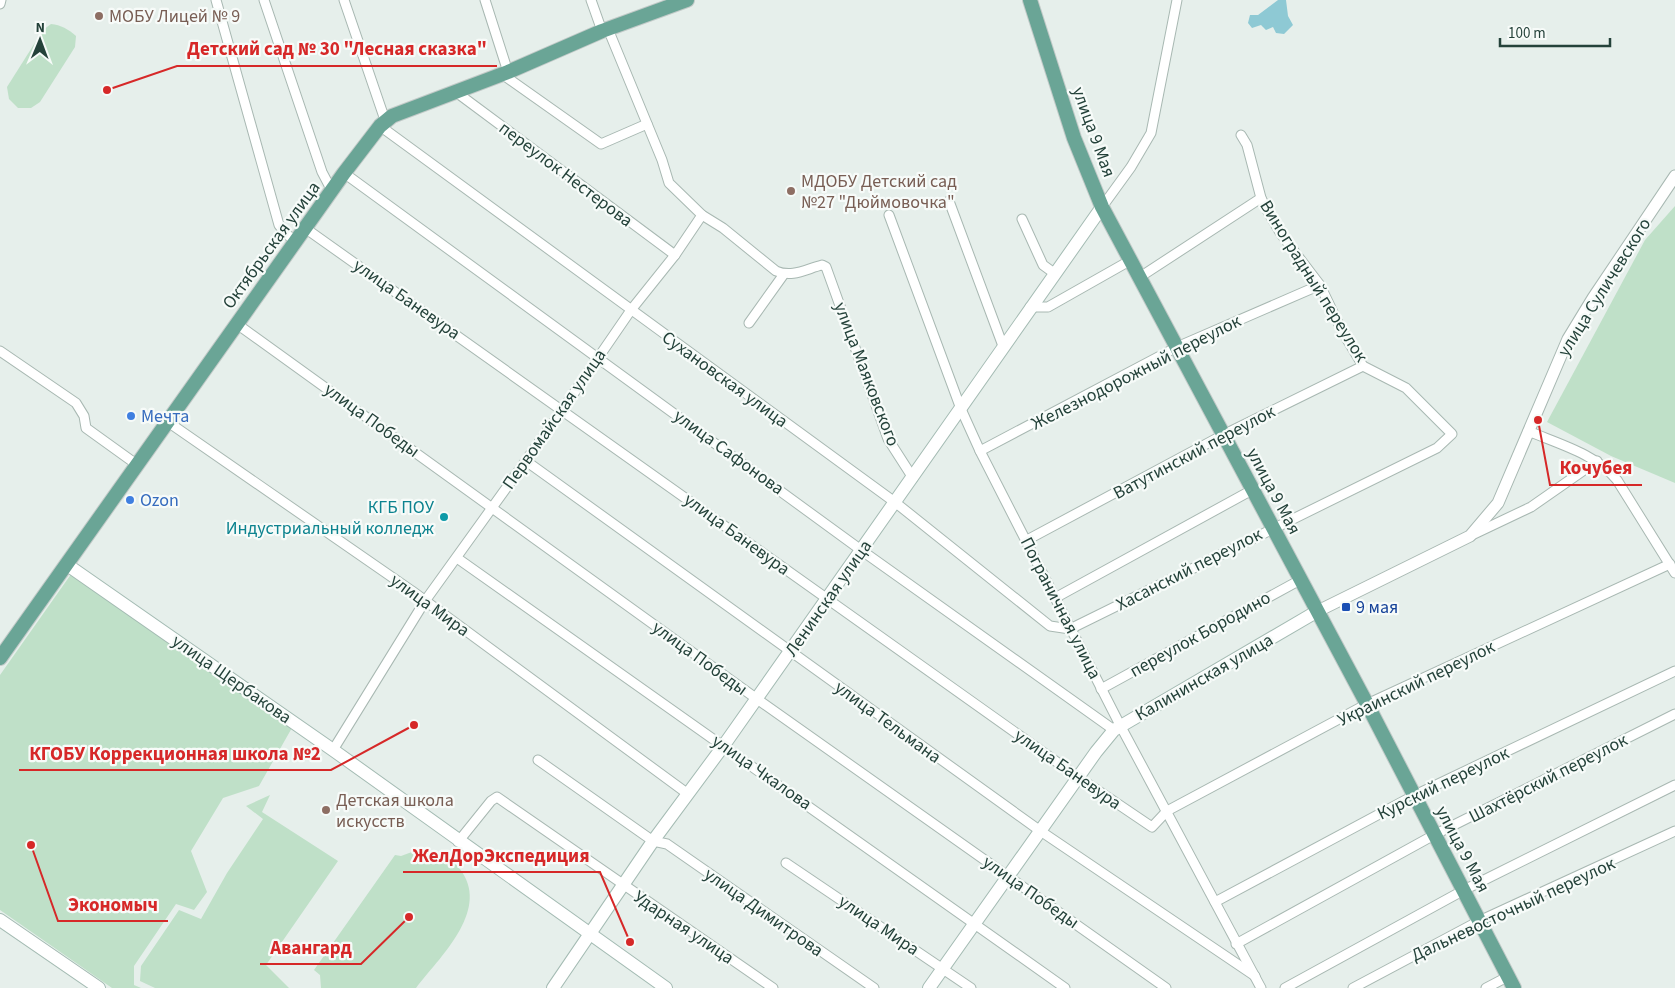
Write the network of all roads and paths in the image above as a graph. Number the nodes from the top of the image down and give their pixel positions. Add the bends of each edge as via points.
1 (2, 0) edge
2 (216, 0) edge
3 (264, 0) edge
4 (344, 0) edge
5 (485, 0) edge
6 (591, 0) edge
7 (687, 0) edge
8 (1030, 0) edge
9 (1177, 0) edge
10 (0, 4) edge
11 (605, 30) junction
12 (505, 73) junction
13 (456, 92) junction
14 (383, 123) junction
15 (647, 124) junction
16 (1241, 135) dead end
17 (344, 173) junction
18 (1675, 176) edge
19 (332, 192) junction
20 (1261, 198) junction
21 (949, 200) dead end
22 (1102, 207) junction
23 (702, 215) junction
24 (888, 215) dead end
25 (1022, 219) dead end
26 (305, 228) junction
27 (296, 241) junction
28 (676, 255) junction
29 (1131, 260) junction
30 (1054, 273) junction
31 (784, 274) junction
32 (1140, 277) junction
33 (1320, 285) junction
34 (1030, 307) junction
35 (631, 310) junction
36 (749, 323) dead end
37 (237, 324) junction
38 (1003, 346) junction
39 (1177, 347) junction
40 (0, 351) edge
41 (598, 356) junction
42 (1363, 366) junction
43 (564, 409) junction
44 (961, 409) junction
45 (168, 422) junction
46 (1528, 431) junction
47 (1223, 435) junction
48 (1442, 442) joint
49 (980, 451) junction
50 (526, 461) junction
51 (1597, 461) junction
52 (136, 464) junction
53 (913, 478) junction
54 (1252, 490) junction
55 (896, 503) junction
56 (492, 508) junction
57 (1272, 527) junction
58 (1470, 536) junction
59 (1027, 540) junction
60 (861, 550) junction
61 (457, 558) junction
62 (66, 564) junction
63 (1672, 564) edge
64 (1675, 573) edge
65 (1300, 580) junction
66 (826, 598) junction
67 (1055, 598) junction
68 (425, 601) junction
69 (1316, 612) junction
70 (1070, 629) junction
71 (790, 652) junction
72 (0, 658) edge
73 (1675, 671) edge
74 (1101, 689) junction
75 (757, 699) junction
76 (1367, 704) junction
77 (1675, 714) edge
78 (1117, 728) junction
79 (724, 745) junction
80 (333, 750) junction
81 (538, 760) dead end
82 (1078, 777) junction
83 (1675, 785) edge
84 (688, 794) junction
85 (1414, 796) junction
86 (1168, 811) junction
87 (1039, 830) junction
88 (1675, 831) edge
89 (1434, 835) junction
90 (653, 841) junction
91 (458, 842) junction
92 (786, 863) dead end
93 (1008, 876) junction
94 (624, 886) junction
95 (1464, 890) junction
96 (1215, 902) junction
97 (0, 920) edge
98 (1479, 921) junction
99 (974, 924) junction
100 (590, 934) junction
101 (1236, 944) junction
102 (943, 969) junction
103 (1255, 976) junction
104 (1511, 982) edge
105 (99, 988) edge
106 (552, 988) edge
107 (666, 988) edge
108 (773, 988) edge
109 (874, 988) edge
110 (929, 988) edge
111 (971, 988) edge
112 (1065, 988) edge
113 (1166, 988) edge
114 (1261, 988) edge
115 (1285, 988) edge
116 (1353, 988) edge
117 (1486, 988) edge

1 - 10 street
2 - 27 street via 279,225
3 - 19 street via 322,172
4 - 14 street
5 - 12 street
6 - 11 street
7 - 11 main road
8 - 22 main road, улица 9 Мая via 1074,138
9 - 22 street via 1151,134
11 - 12 main road
11 - 15 street
12 - 13 main road
12 - 15 street via 600,144
13 - 14 main road
13 - 28 street, переулок Нестерова
14 - 17 main road, Октябрьская улица
14 - 35 street, Сухановская улица
15 - 23 street via 669,183
16 - 20 street, Виноградный переулок via 1247,145
17 - 19 main road, Октябрьская улица
17 - 41 street, улица Сафонова
18 - 46 street, улица Суличевского via 1568,339
19 - 26 main road, Октябрьская улица
20 - 32 street
20 - 33 street, Виноградный переулок via 1281,234
21 - 38 street
22 - 29 main road, улица 9 Мая
22 - 30 main road, Ленинская улица
23 - 28 street, Первомайская улица
23 - 31 street
24 - 44 street, Пограничная улица
25 - 30 street via 1043,265
26 - 27 main road, Октябрьская улица
26 - 43 street, улица Баневура
27 - 37 main road, Октябрьская улица
28 - 35 street, Первомайская улица
29 - 32 main road, улица 9 Мая
29 - 34 street via 1048,307
30 - 34 main road, Ленинская улица
31 - 36 street
31 - 53 street, улица Маяковского via 822,265 826,267 888,439
32 - 39 main road, улица 9 Мая
33 - 39 street, Железнодорожный переулок
33 - 42 street, Виноградный переулок
34 - 38 main road, Ленинская улица
35 - 41 street, Первомайская улица
35 - 55 street, Сухановская улица
37 - 45 main road, Октябрьская улица
37 - 56 street, улица Победы
38 - 44 main road, Ленинская улица
39 - 47 main road, улица 9 Мая
39 - 49 street, Железнодорожный переулок
40 - 52 street via 76,403 84,416 86,428
41 - 43 street, Первомайская улица
41 - 60 street, улица Сафонова
42 - 47 street, Ватутинский переулок
42 - 48 street, Виноградный переулок via 1406,388 1452,434
43 - 50 street, Первомайская улица
43 - 66 street, улица Баневура
44 - 49 street, Пограничная улица
44 - 53 main road, Ленинская улица
45 - 52 main road, Октябрьская улица
45 - 68 street, улица Мира
46 - 51 street
46 - 58 street, Калининская улица via 1498,503
47 - 54 main road, улица 9 Мая
47 - 59 street, Ватутинский переулок
48 - 57 street, Хасанский переулок via 1437,448
49 - 59 street, Пограничная улица
50 - 56 street, Первомайская улица
50 - 71 street, улица Тельмана
51 - 58 street via 1531,508
51 - 63 street via 1617,480
52 - 62 main road, Октябрьская улица
53 - 55 main road, Ленинская улица
54 - 57 main road, улица 9 Мая
54 - 67 street
55 - 60 main road, Ленинская улица
55 - 70 street, Сухановская улица via 1050,626
56 - 61 street, Первомайская улица
56 - 75 street, улица Победы
57 - 65 main road, улица 9 Мая
57 - 70 street, Хасанский переулок
58 - 69 street, Калининская улица
59 - 67 street, Пограничная улица
60 - 66 main road, Ленинская улица
60 - 78 street, улица Сафонова
61 - 68 street, Первомайская улица
61 - 79 street, улица Чкалова
62 - 72 main road, Октябрьская улица
62 - 80 main road, улица Щербакова
63 - 64 street
63 - 76 street, Украинский переулок
65 - 69 main road, улица 9 Мая
65 - 74 street, переулок Бородино
66 - 71 main road, Ленинская улица
66 - 82 street, улица Баневура
67 - 70 street, Пограничная улица
68 - 80 street, Первомайская улица
68 - 84 street, улица Мира
69 - 76 main road, улица 9 Мая
69 - 78 main road, Калининская улица
70 - 74 street, Пограничная улица
71 - 75 main road, Ленинская улица
71 - 87 street, улица Тельмана
73 - 85 street, Курский переулок
74 - 78 street, Пограничная улица
75 - 79 main road, Ленинская улица
75 - 93 street, улица Победы
76 - 85 main road, улица 9 Мая
76 - 86 street, Украинский переулок
77 - 89 street, Шахтёрский переулок
78 - 82 main road, Калининская улица
78 - 86 street, Пограничная улица
79 - 84 main road, Ленинская улица
79 - 99 street, улица Чкалова
80 - 91 main road, улица Щербакова
81 - 90 street, улица Димитрова
82 - 86 street, улица Баневура via 1152,827
82 - 87 main road, Калининская улица
83 - 95 street
84 - 90 main road, Ленинская улица
85 - 89 main road, улица 9 Мая
85 - 96 street, Курский переулок
86 - 96 street, Пограничная улица
87 - 93 main road, Калининская улица
87 - 103 street, улица Тельмана
88 - 98 street, Дальневосточный переулок
89 - 95 main road, улица 9 Мая
89 - 101 street, Шахтёрский переулок
90 - 94 main road, Ленинская улица
90 - 109 street, улица Димитрова via 667,844
91 - 94 street, Ударная улица via 497,797
91 - 100 main road, улица Щербакова
92 - 102 street, улица Мира
93 - 99 main road, Калининская улица
93 - 113 street, улица Победы
94 - 100 main road, Ленинская улица
94 - 108 street, Ударная улица
95 - 98 main road, улица 9 Мая
95 - 115 street
96 - 101 street, Пограничная улица
97 - 105 main road
98 - 104 main road, улица 9 Мая
98 - 116 street, Дальневосточный переулок
99 - 102 main road, Калининская улица
99 - 112 street, улица Чкалова
100 - 106 main road, Ленинская улица
100 - 107 main road, улица Щербакова
101 - 103 street, Пограничная улица
102 - 110 main road, Калининская улица
102 - 111 street, улица Мира
103 - 114 street, Пограничная улица
104 - 117 street

